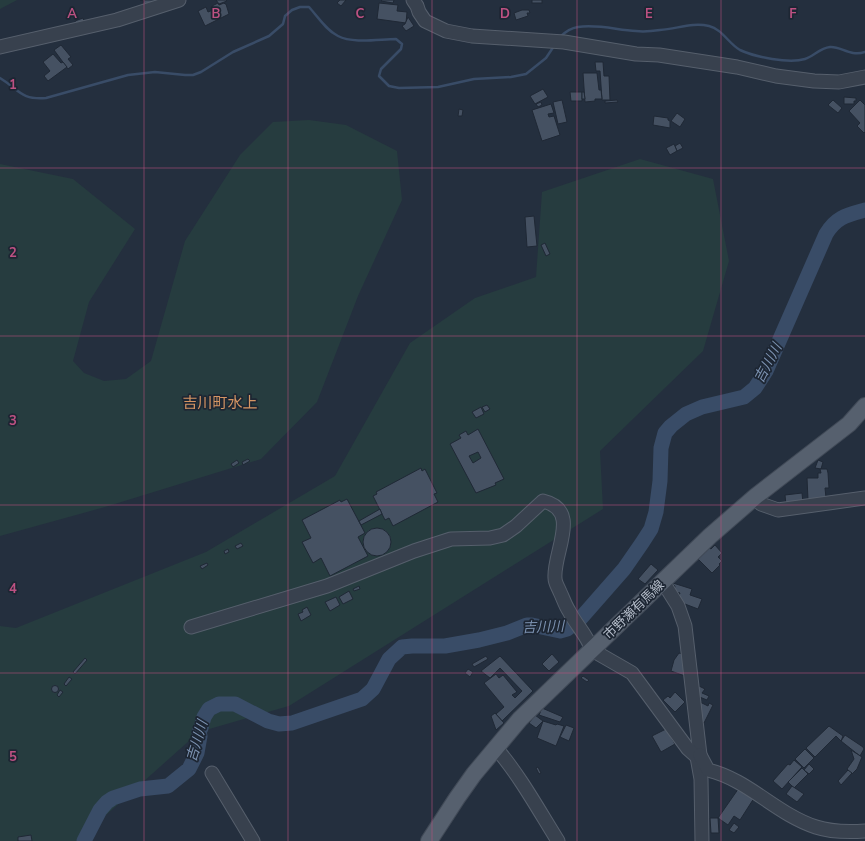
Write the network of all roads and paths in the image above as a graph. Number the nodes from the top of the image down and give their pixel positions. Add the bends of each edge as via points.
1 (179, 0) edge
2 (413, 0) edge
3 (0, 47) edge
4 (865, 77) edge
5 (865, 406) edge
6 (756, 496) junction
7 (865, 498) edge
8 (663, 582) junction
9 (191, 627) dead end
10 (590, 646) junction
11 (496, 748) junction
12 (698, 756) junction
13 (212, 773) dead end
14 (865, 831) edge
15 (253, 841) edge
16 (429, 841) edge
17 (558, 841) edge
18 (702, 841) edge

1 - 3 street via 117,20
2 - 4 street via 426,21 446,31 466,35 564,42 814,81 839,82
5 - 6 main road, 市野瀬有馬線 via 849,424
6 - 7 street via 761,504 778,510
6 - 8 main road, 市野瀬有馬線
8 - 10 main road, 市野瀬有馬線
8 - 12 street via 678,606 685,626
9 - 10 street via 327,586 451,539 503,535 543,501 552,503 564,519 555,582 569,612
10 - 11 main road, 市野瀬有馬線 via 520,719
10 - 12 street via 632,672 688,748
11 - 16 main road, 市野瀬有馬線 via 457,798
11 - 17 street via 521,781
12 - 14 street via 708,770 733,778 806,824 822,829
12 - 18 street
13 - 15 street

